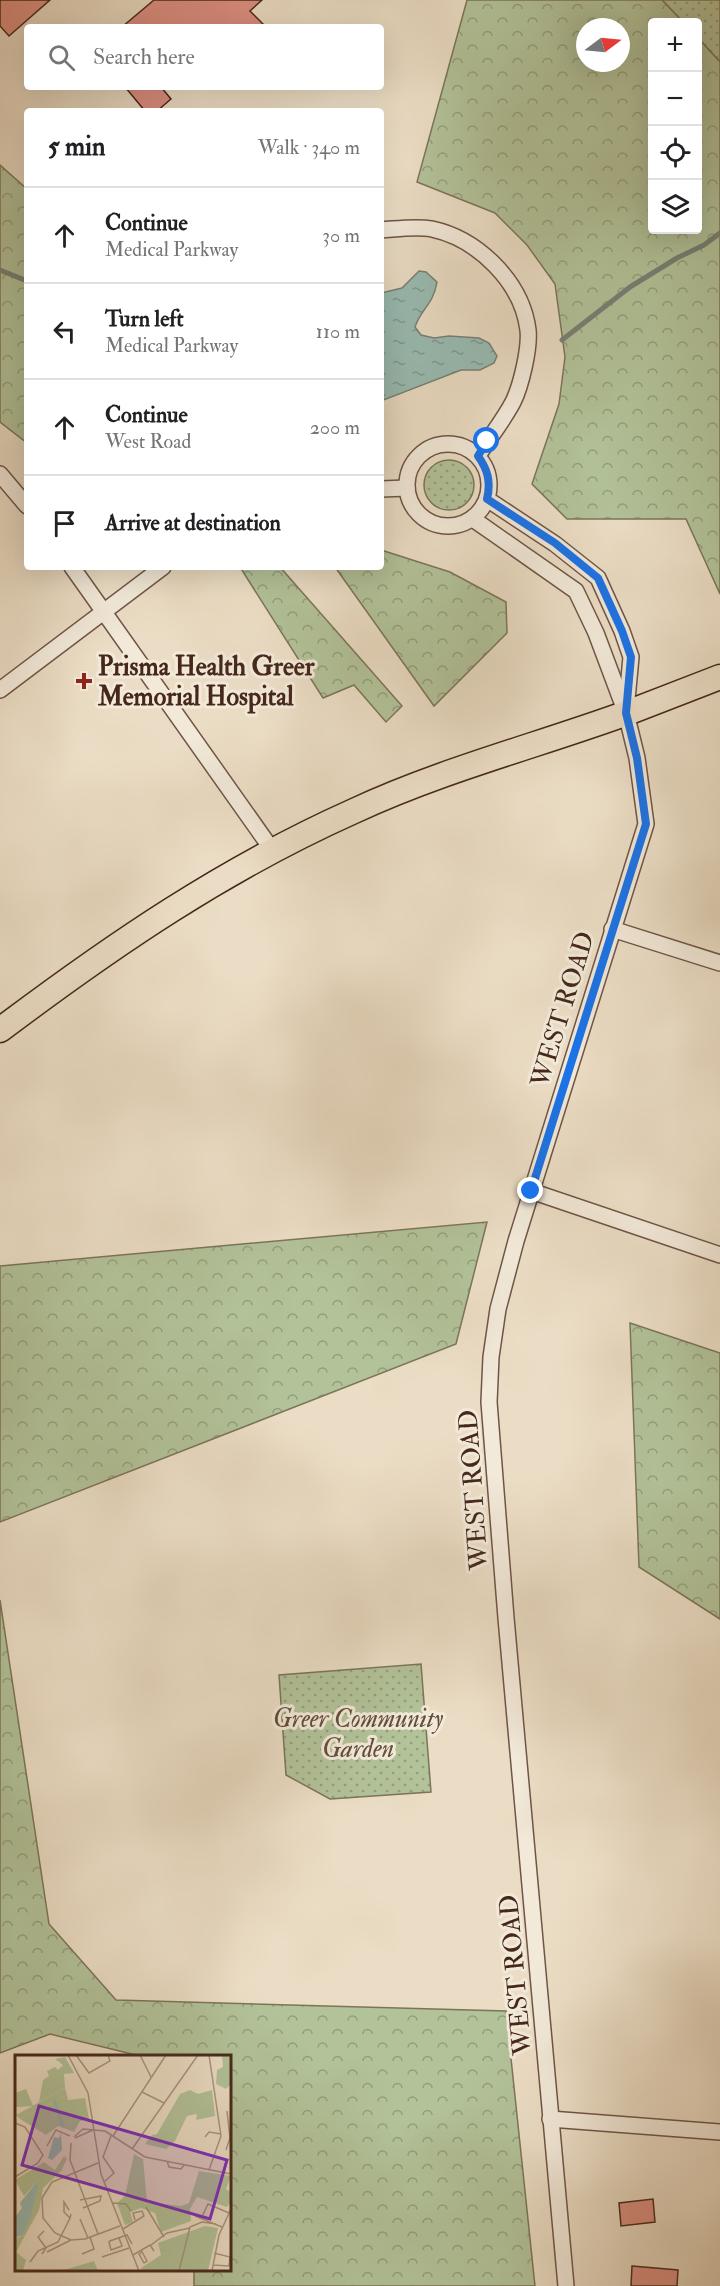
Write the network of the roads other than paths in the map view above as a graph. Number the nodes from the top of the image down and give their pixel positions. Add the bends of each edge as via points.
1 (384, 230) edge
2 (478, 456) junction
3 (0, 474) edge
4 (407, 488) junction
5 (384, 489) edge
6 (487, 499) junction
7 (24, 502) edge
8 (473, 519) junction
9 (74, 570) edge
10 (159, 570) edge
11 (104, 612) junction
12 (720, 677) edge
13 (0, 690) edge
14 (626, 713) junction
15 (273, 851) junction
16 (612, 929) junction
17 (720, 963) edge
18 (0, 1030) edge
19 (531, 1191) junction
20 (720, 1255) edge
21 (550, 2119) junction
22 (720, 2132) edge
23 (566, 2286) edge

1 - 2 street via 431,229 456,237 485,255 506,276 519,300 528,329 521,376 513,401
2 - 4 street via 452,444 438,445 415,461
2 - 6 street via 489,476
3 - 7 street
4 - 5 street
4 - 8 street via 416,511 425,520 450,527
6 - 8 street
6 - 14 street via 555,543 598,578 631,657
8 - 14 street via 576,591
9 - 11 street
10 - 11 street
11 - 13 street
11 - 15 street
12 - 14 main road
14 - 15 main road via 396,792
14 - 16 street, WEST ROAD via 646,824
15 - 18 main road via 149,922
16 - 17 street
16 - 19 street, WEST ROAD
19 - 20 street
19 - 21 street, WEST ROAD via 498,1309 489,1402
21 - 22 street
21 - 23 street, WEST ROAD

